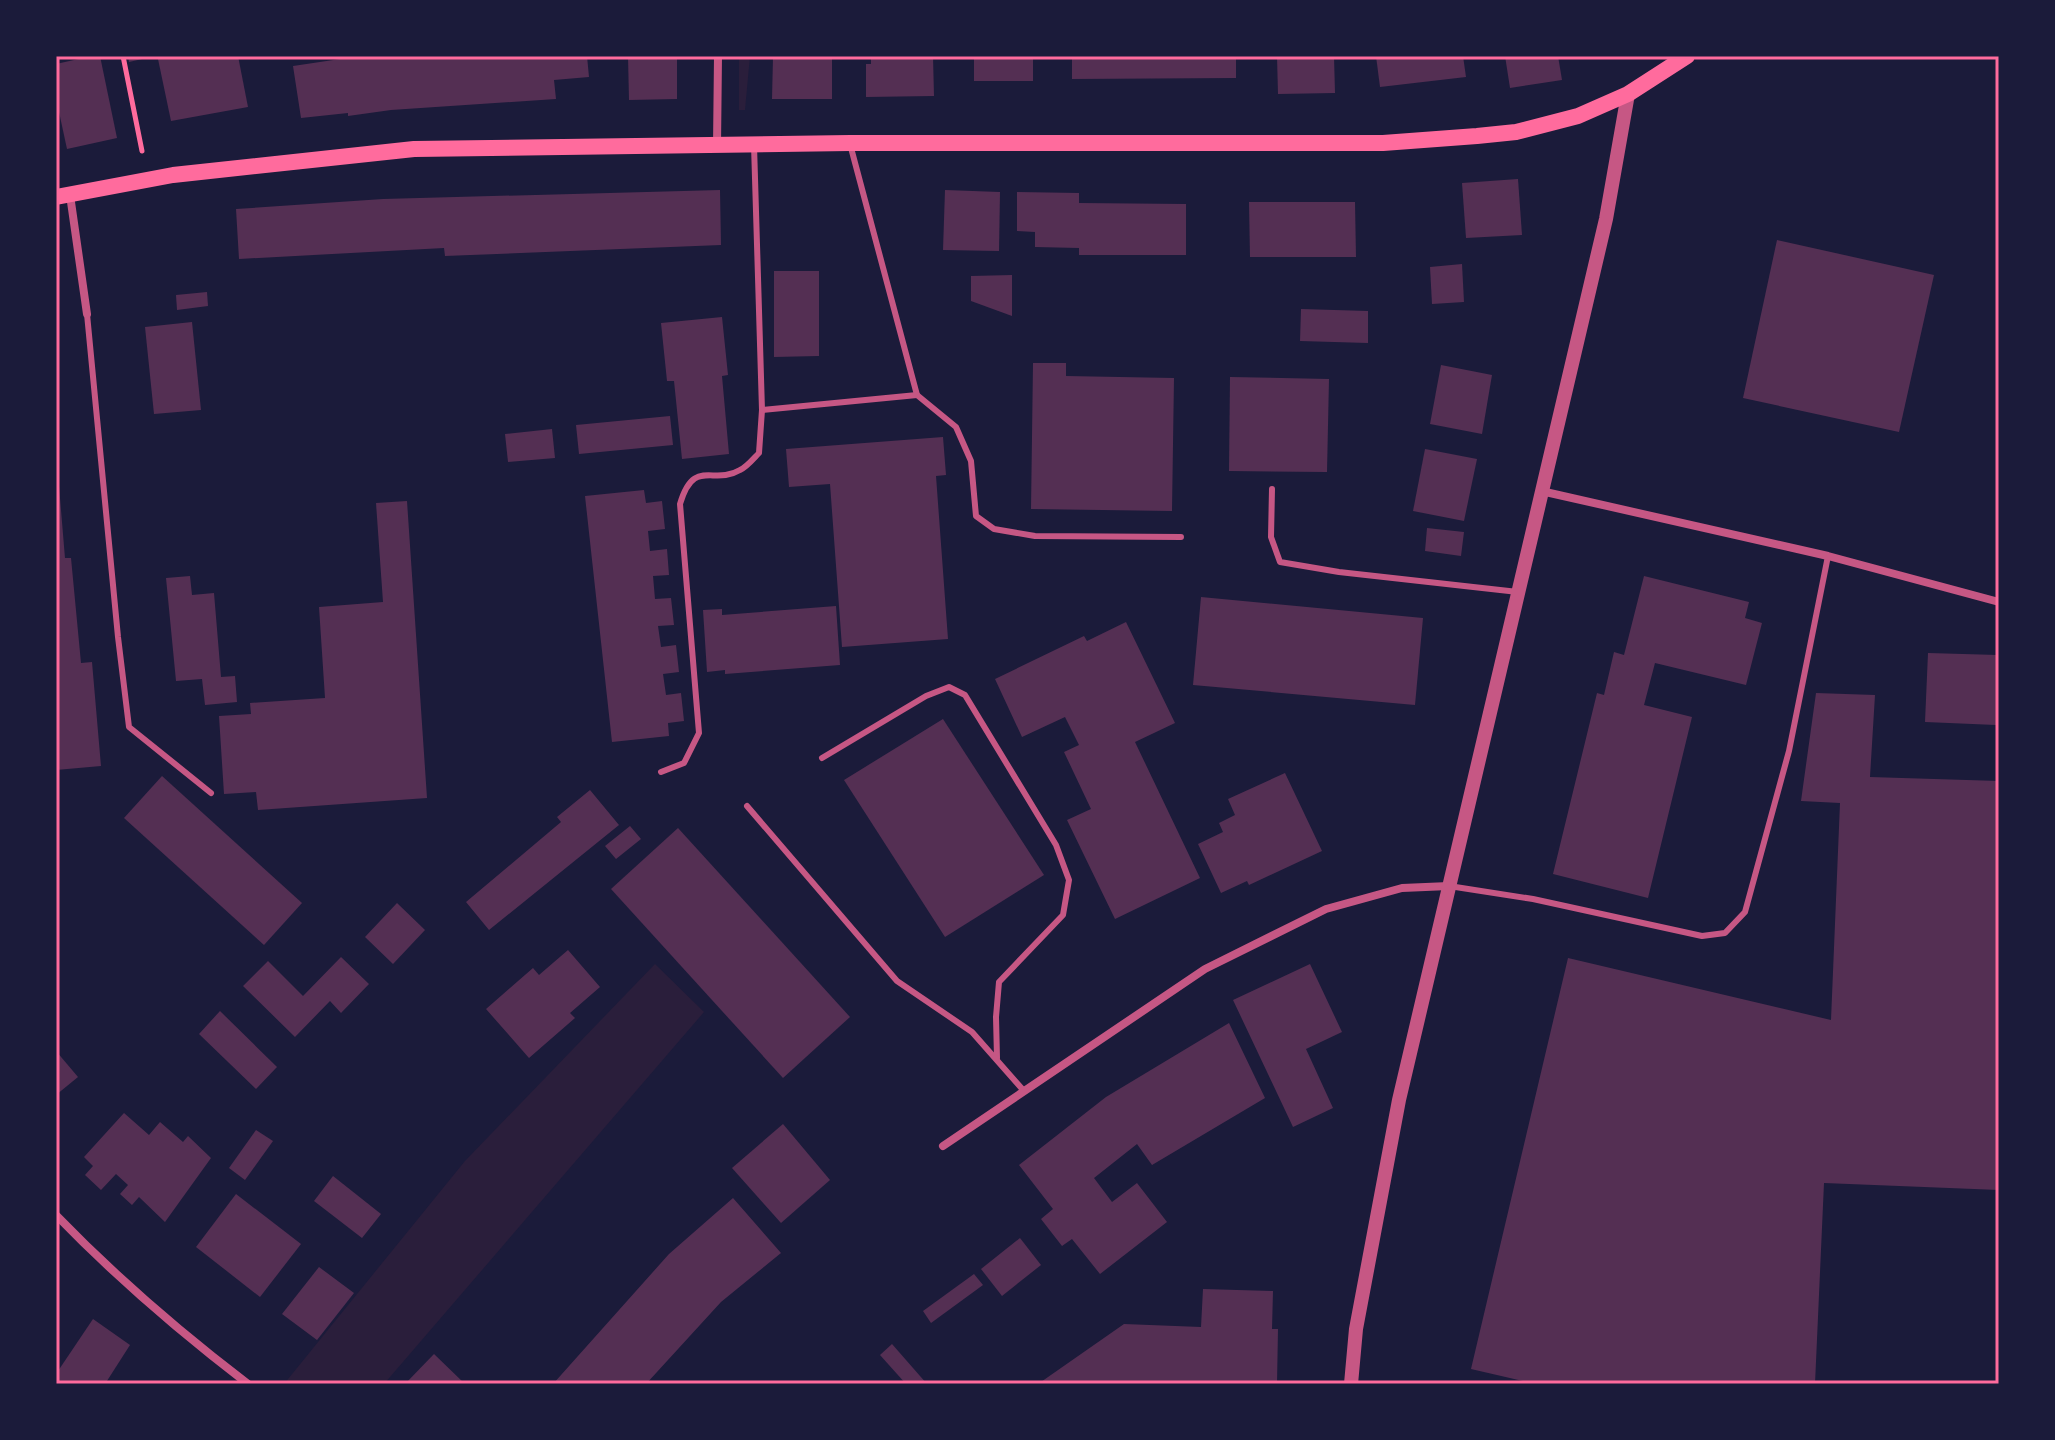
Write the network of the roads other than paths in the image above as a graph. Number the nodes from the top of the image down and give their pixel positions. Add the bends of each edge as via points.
1 (718, 56) edge
2 (1687, 56) edge
3 (1628, 94) junction
4 (850, 143) junction
5 (754, 145) junction
6 (717, 146) junction
7 (63, 196) edge
8 (87, 314) joint
9 (917, 395) junction
10 (762, 410) junction
11 (1272, 489) dead end
12 (1541, 490) junction
13 (1181, 537) dead end
14 (1828, 556) junction
15 (1518, 592) junction
16 (1999, 602) edge
17 (822, 758) dead end
18 (661, 772) dead end
19 (211, 793) dead end
20 (747, 806) dead end
21 (1449, 886) junction
22 (997, 1058) junction
23 (1024, 1091) junction
24 (943, 1146) dead end
25 (56, 1215) edge
26 (248, 1384) edge
27 (1351, 1384) edge

1 - 6 street
2 - 3 main road
3 - 4 main road via 1578,116 1516,132 1383,143
3 - 12 street via 1604,232
4 - 5 main road
4 - 9 lane
5 - 6 main road
5 - 10 lane
6 - 7 main road via 414,149 173,175
7 - 8 street
8 - 19 lane via 129,727
9 - 10 lane
9 - 13 lane via 956,427 971,461 976,516 994,529 1035,536
10 - 18 lane via 759,453 739,472 698,476 685,486 680,504 699,733 684,763
11 - 15 lane via 1271,537 1280,562
12 - 14 street
12 - 15 street
14 - 16 street
14 - 21 lane via 1789,751 1745,912 1725,933 1702,936
15 - 21 street
17 - 22 lane via 949,687 965,695 1056,845 1069,880 1063,915 999,982
20 - 22 lane via 897,981 972,1032
21 - 23 street via 1402,888 1326,909 1205,969
21 - 27 street via 1393,1130 1356,1329
22 - 23 lane
23 - 24 street
25 - 26 street via 195,1344

